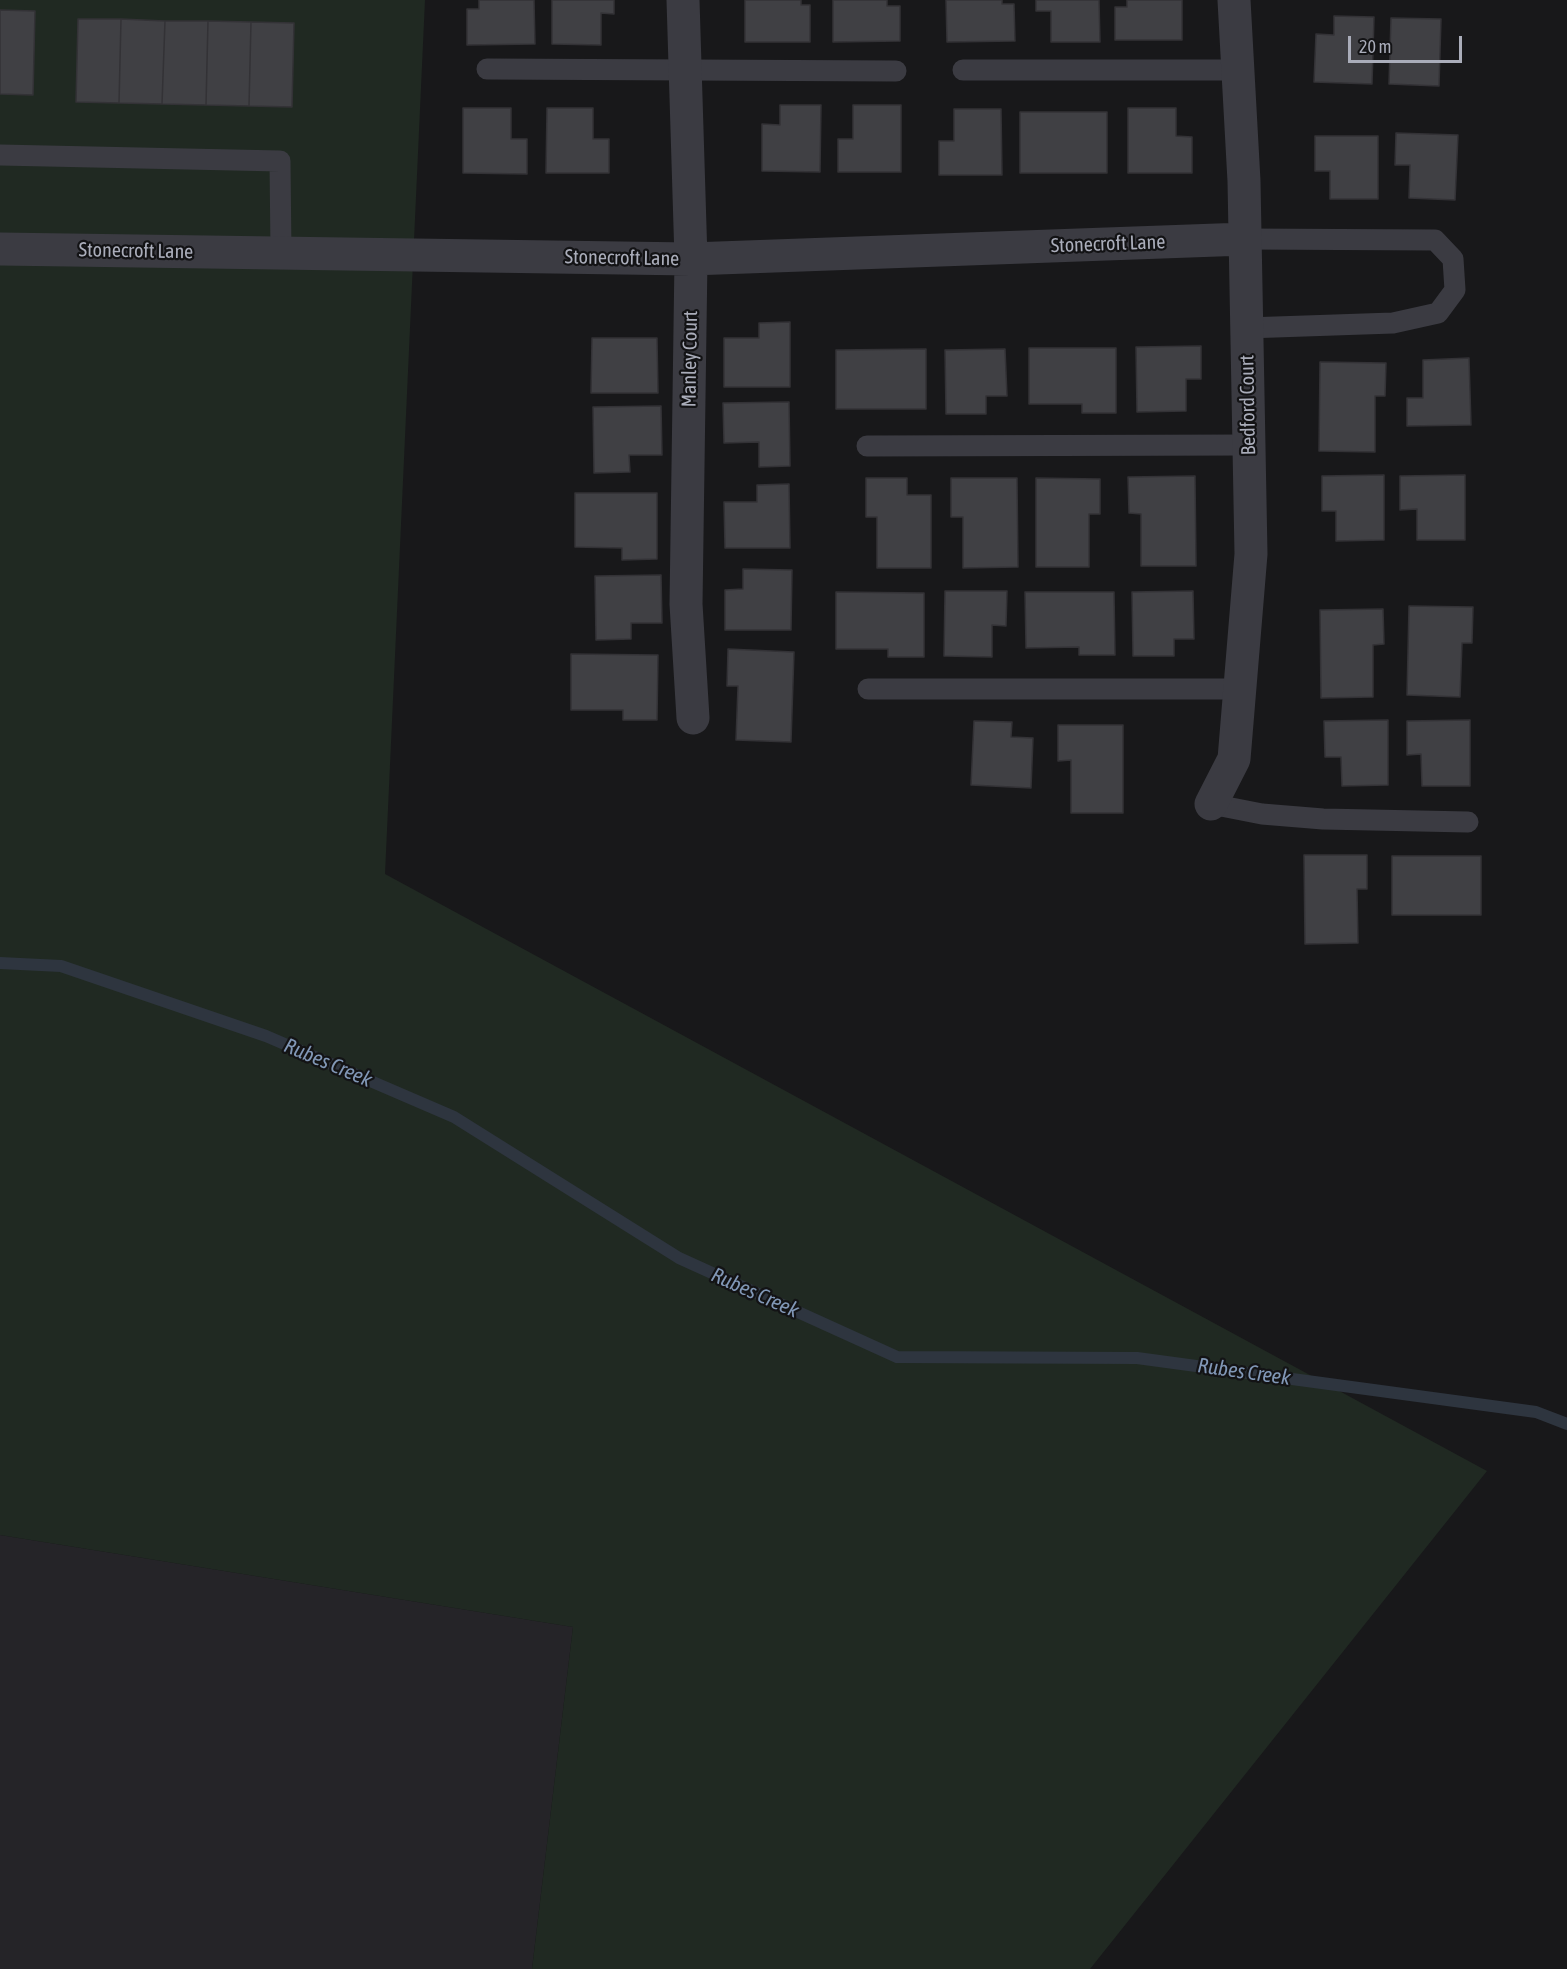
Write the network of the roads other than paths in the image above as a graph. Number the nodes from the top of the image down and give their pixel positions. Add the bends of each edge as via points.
1 (683, 0) edge
2 (1234, 0) edge
3 (486, 69) dead end
4 (963, 70) dead end
5 (1238, 70) junction
6 (684, 71) junction
7 (896, 71) dead end
8 (0, 155) edge
9 (1245, 239) junction
10 (0, 249) edge
11 (281, 253) junction
12 (691, 259) junction
13 (1246, 327) junction
14 (1249, 445) junction
15 (867, 447) dead end
16 (868, 689) dead end
17 (1240, 689) junction
18 (693, 718) dead end
19 (1211, 804) joint
20 (1468, 822) dead end

1 - 6 street, Manley Court
2 - 5 street, Bedford Court
3 - 6 lane
4 - 5 lane
5 - 9 street, Bedford Court
6 - 7 lane
6 - 12 street, Manley Court
8 - 11 lane via 280,161
9 - 12 street, Stonecroft Lane
9 - 13 street, Bedford Court
9 - 13 lane via 1435,240 1454,259 1455,290 1438,314 1393,323
10 - 11 street, Stonecroft Lane
11 - 12 street, Stonecroft Lane
12 - 18 street, Manley Court via 686,604
13 - 14 street, Bedford Court
14 - 15 lane
14 - 17 street, Bedford Court via 1251,554
16 - 17 lane
17 - 19 street, Bedford Court via 1234,759
19 - 20 lane via 1262,814 1323,819

